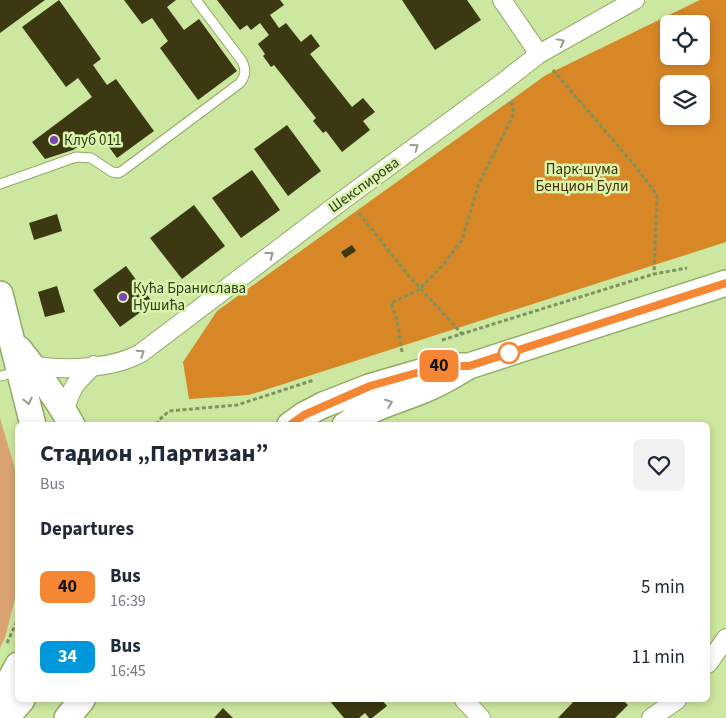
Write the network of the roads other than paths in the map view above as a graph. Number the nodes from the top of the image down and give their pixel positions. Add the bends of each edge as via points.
1 (196, 0) edge
2 (502, 0) edge
3 (635, 0) edge
4 (539, 54) junction
5 (0, 184) edge
6 (726, 283) edge
7 (0, 294) edge
8 (94, 365) junction
9 (469, 366) junction
10 (17, 371) edge
11 (297, 420) edge
12 (74, 421) edge
13 (32, 422) edge
14 (350, 422) edge
15 (726, 638) edge
16 (10, 658) edge
17 (710, 661) edge
18 (0, 698) edge
19 (20, 702) edge
20 (80, 702) edge
21 (466, 702) edge
22 (674, 702) edge
23 (6, 718) edge
24 (67, 718) edge
25 (481, 718) edge
26 (651, 718) edge

1 - 5 lane via 242,61 246,69 240,84 118,173 91,158 76,158
2 - 4 street
4 -> 3 street, Шекспирова
8 -> 4 street, Шекспирова via 119,362 142,353
6 - 9 main road
7 - 10 main road via 14,344
8 - 10 street, Шекспирова
8 - 12 street via 68,395
9 - 11 main road via 441,366 408,374 365,388
14 -> 9 main road via 384,404 446,380
10 - 12 main road
10 -> 13 main road
15 - 17 street
16 - 18 main road
19 - 23 main road
20 - 24 main road
21 - 25 street
22 - 26 street

